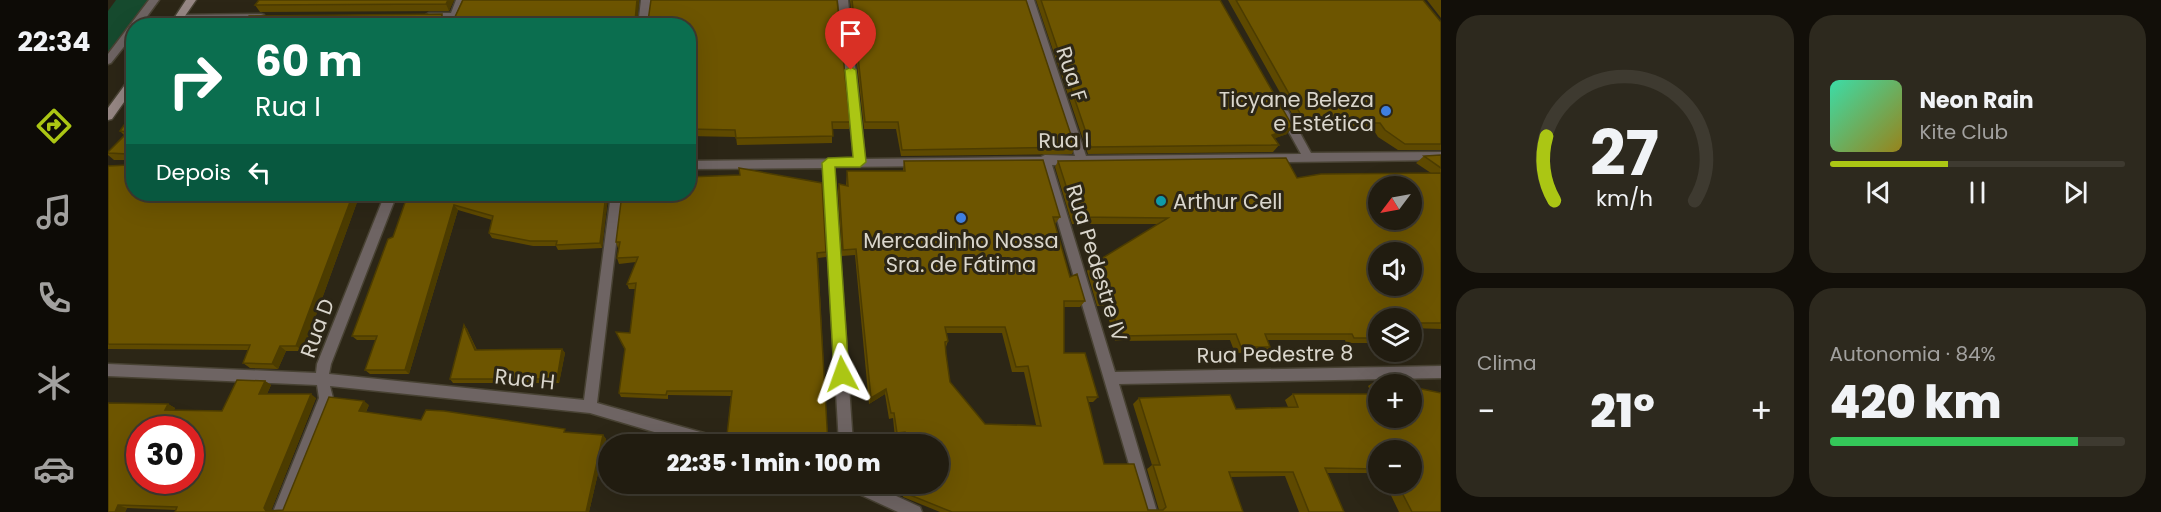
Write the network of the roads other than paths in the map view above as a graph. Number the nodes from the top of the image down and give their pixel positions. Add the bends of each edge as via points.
1 (154, 0) edge
2 (191, 0) edge
3 (461, 0) edge
4 (646, 0) edge
5 (843, 0) edge
6 (1029, 0) edge
7 (416, 16) edge
8 (273, 17) edge
9 (140, 18) edge
10 (179, 18) edge
11 (254, 18) edge
12 (431, 18) edge
13 (454, 18) edge
14 (644, 18) edge
15 (126, 37) edge
16 (108, 61) edge
17 (126, 91) edge
18 (1276, 99) edge
19 (108, 116) edge
20 (1441, 156) edge
21 (1308, 157) junction
22 (1045, 159) junction
23 (1081, 159) junction
24 (860, 162) junction
25 (828, 163) junction
26 (696, 165) edge
27 (388, 201) edge
28 (616, 201) edge
29 (108, 370) edge
30 (1441, 372) edge
31 (1111, 378) junction
32 (322, 379) junction
33 (591, 407) junction
34 (684, 434) edge
35 (845, 434) edge
36 (875, 494) edge
37 (280, 512) edge
38 (915, 512) edge
39 (1150, 512) edge

1 - 9 street
2 - 10 main road
3 - 13 street
4 - 14 street
5 - 24 street
6 - 23 street, Rua F
7 - 12 street
8 - 11 street
15 - 16 street
17 - 19 main road
18 - 21 street
20 - 21 street, Rua I
21 - 23 street, Rua I
22 - 23 street, Rua I
22 - 24 street, Rua I
22 - 31 street, Rua Pedestre IV
24 - 25 street, Rua I
25 - 26 street, Rua I
25 - 35 street
27 - 32 street, Rua D via 324,364
28 - 33 street
29 - 32 street, Rua H
30 - 31 street, Rua Pedestre 8
31 - 39 street, Rua Pedestre IV
32 - 33 street, Rua H
32 - 37 street, Rua D via 326,398
33 - 34 street, Rua H
36 - 38 street

